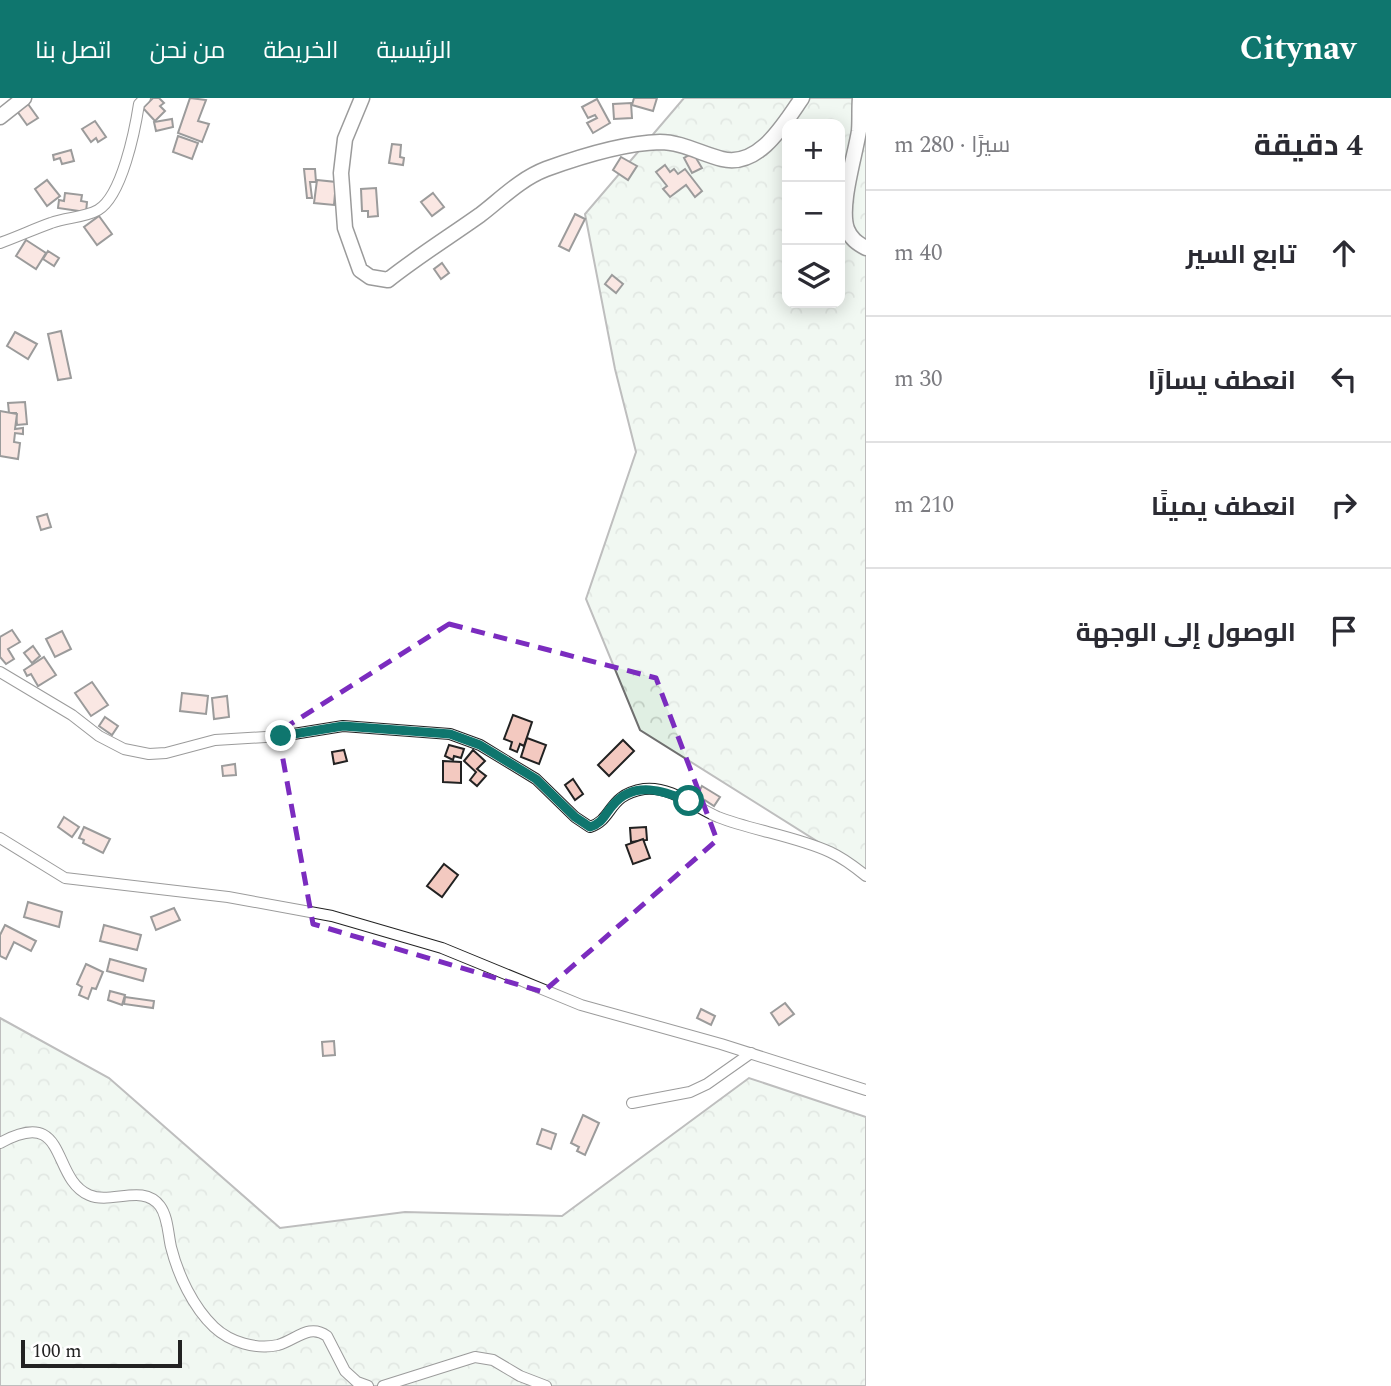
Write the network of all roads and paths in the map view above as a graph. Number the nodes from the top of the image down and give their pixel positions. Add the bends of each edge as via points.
1 (23, 98) edge
2 (145, 98) edge
3 (362, 98) edge
4 (802, 98) edge
5 (860, 98) edge
6 (0, 117) edge
7 (0, 243) edge
8 (866, 248) edge
9 (0, 672) edge
10 (0, 838) edge
11 (866, 876) edge
12 (751, 1053) junction
13 (866, 1090) edge
14 (632, 1103) dead end
15 (0, 1143) edge
16 (368, 1386) edge
17 (383, 1386) edge
18 (546, 1386) edge

1 - 6 street
2 - 7 street via 139,104 121,174 100,209
3 - 4 street via 345,139 341,173 345,228 360,270 388,280 543,170 630,145 663,142 742,160 759,151
5 - 8 street via 846,213 855,242
9 - 11 street via 124,749 166,753 215,740 343,726 450,734 480,745 536,779 590,827 600,824 614,803 628,793 661,789 717,817 830,852
10 - 12 street via 65,878 228,897 332,916 442,948 581,1006
12 - 13 street
12 - 14 street via 690,1092
15 - 16 street via 17,1134 39,1133 52,1142 83,1192 99,1198 151,1198 165,1216 188,1291 213,1326 240,1343 260,1346 281,1344 309,1331 322,1332 345,1371
17 - 18 street via 475,1357 493,1360

